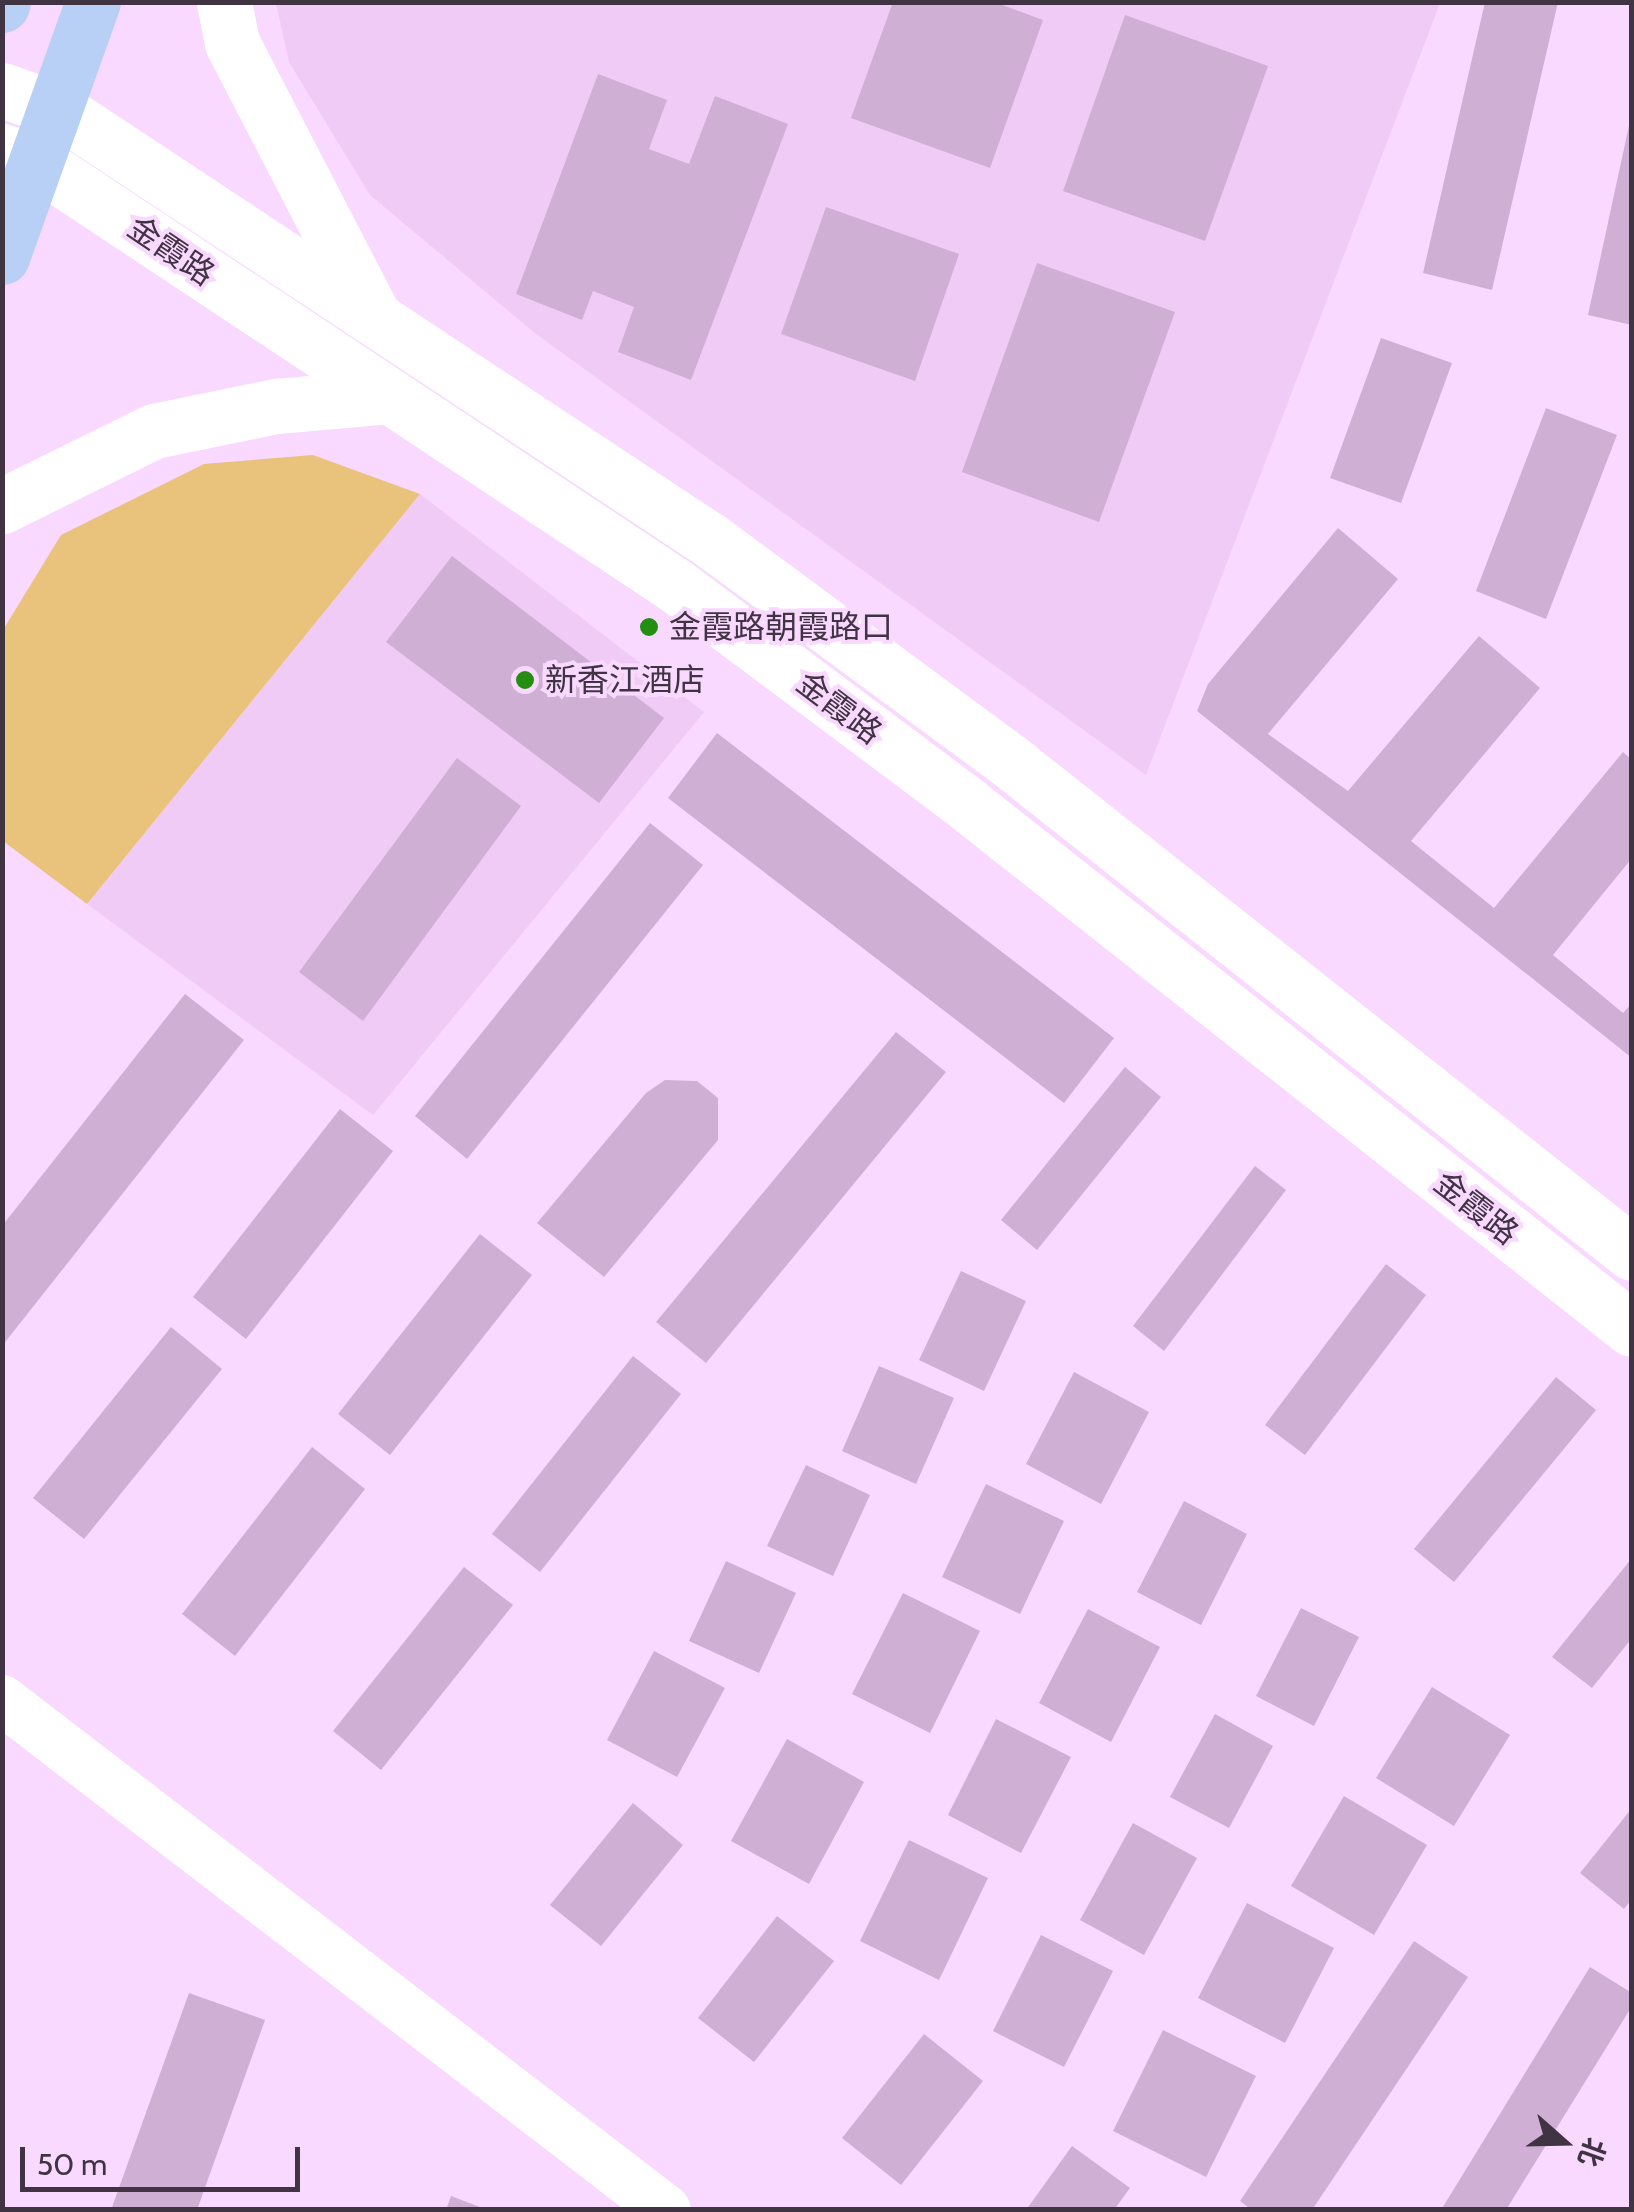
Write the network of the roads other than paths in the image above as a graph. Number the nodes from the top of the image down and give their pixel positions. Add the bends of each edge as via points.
1 (93, 2) edge
2 (224, 2) edge
3 (2, 90) edge
4 (59, 110) junction
5 (20, 157) edge
6 (2, 258) edge
7 (375, 318) junction
8 (390, 396) junction
9 (2, 506) edge
10 (1632, 1254) edge
11 (1632, 1329) edge
12 (2, 1700) edge
13 (666, 2210) edge

1 - 4 main road
2 - 7 main road via 232,43
3 - 4 main road, 金霞路
4 - 5 main road
4 - 7 main road, 金霞路
5 - 6 main road
5 - 8 main road, 金霞路
7 - 10 main road, 金霞路 via 710,540 1016,766
8 - 9 main road via 276,406 154,431
8 - 11 main road, 金霞路 via 676,586 860,724
12 - 13 street

